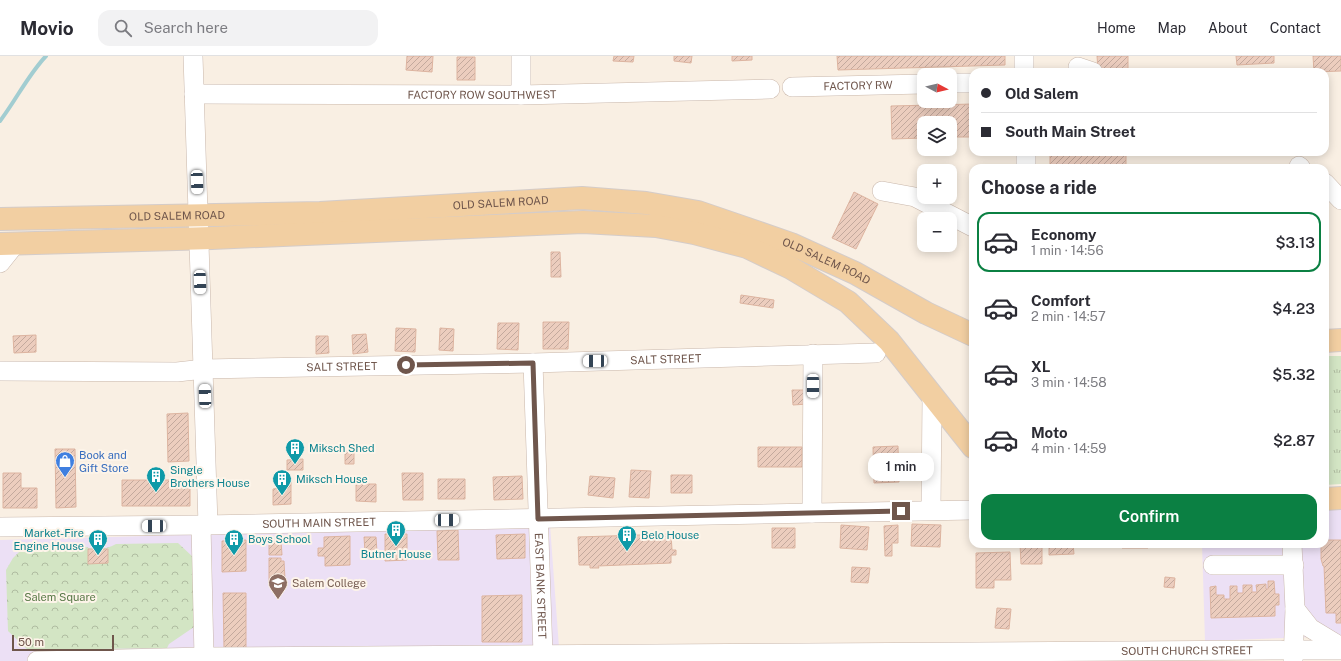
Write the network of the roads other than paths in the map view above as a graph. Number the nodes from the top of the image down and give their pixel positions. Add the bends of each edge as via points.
1 (193, 56) edge
2 (520, 56) edge
3 (1024, 56) edge
4 (1024, 68) edge
5 (957, 83) edge
6 (969, 83) edge
7 (917, 84) edge
8 (792, 87) dead end
9 (770, 89) dead end
10 (194, 94) junction
11 (521, 95) junction
12 (1329, 188) edge
13 (882, 191) dead end
14 (1341, 200) edge
15 (197, 215) junction
16 (0, 219) edge
17 (969, 225) edge
18 (198, 238) junction
19 (8, 243) edge
20 (0, 263) edge
21 (969, 333) edge
22 (1341, 340) edge
23 (1329, 341) edge
24 (876, 352) dead end
25 (813, 354) junction
26 (533, 363) junction
27 (204, 369) junction
28 (0, 371) edge
29 (932, 397) junction
30 (964, 426) edge
31 (969, 438) edge
32 (1329, 499) edge
33 (1341, 499) edge
34 (1329, 509) edge
35 (931, 510) junction
36 (969, 510) edge
37 (812, 513) junction
38 (538, 519) junction
39 (204, 525) junction
40 (0, 527) edge
41 (1294, 552) edge
42 (1212, 565) dead end
43 (1295, 609) junction
44 (1341, 646) edge
45 (1341, 650) edge
46 (543, 654) junction
47 (1289, 654) edge
48 (204, 657) junction
49 (649, 658) edge
50 (37, 661) edge
51 (69, 661) edge

1 - 10 street
2 - 11 street
3 - 4 street
5 - 6 street
7 - 8 street, FACTORY RW
9 - 11 street, FACTORY ROW SOUTHWEST
10 - 11 street, FACTORY ROW SOUTHWEST
10 - 15 street
12 - 14 street
13 - 17 street via 915,197
15 - 16 main road, OLD SALEM ROAD
15 - 18 street
15 - 21 main road, OLD SALEM ROAD via 320,212 582,198 646,203 698,212 791,244 855,273 926,313
18 - 19 main road, OLD SALEM ROAD
18 - 27 street
18 - 29 main road, OLD SALEM ROAD via 583,222 656,226 694,233 747,247 791,268 848,302 889,341
19 - 20 street
22 - 23 main road
24 - 25 street, SALT STREET
25 - 26 street, SALT STREET
25 - 37 street
26 - 27 street, SALT STREET
26 - 38 street, EAST BANK STREET
27 - 28 street, SALT STREET via 177,372
27 - 39 street
29 - 30 main road, OLD SALEM ROAD
29 - 35 street
30 - 31 main road, OLD SALEM ROAD
32 - 33 main road
33 - 34 street
35 - 36 street, SOUTH MAIN STREET
35 - 37 street, SOUTH MAIN STREET
37 - 38 street, SOUTH MAIN STREET
38 - 39 street, SOUTH MAIN STREET
38 - 46 street, EAST BANK STREET
39 - 40 street, SOUTH MAIN STREET
39 - 48 street
41 - 42 street
41 - 43 street
43 - 44 street via 1310,628
43 - 47 street
45 - 47 street, SOUTH CHURCH STREET
46 - 48 street, SOUTH CHURCH STREET
46 - 49 street, SOUTH CHURCH STREET
47 - 49 street, SOUTH CHURCH STREET
48 - 51 street, SOUTH CHURCH STREET
50 - 51 street, SOUTH CHURCH STREET

